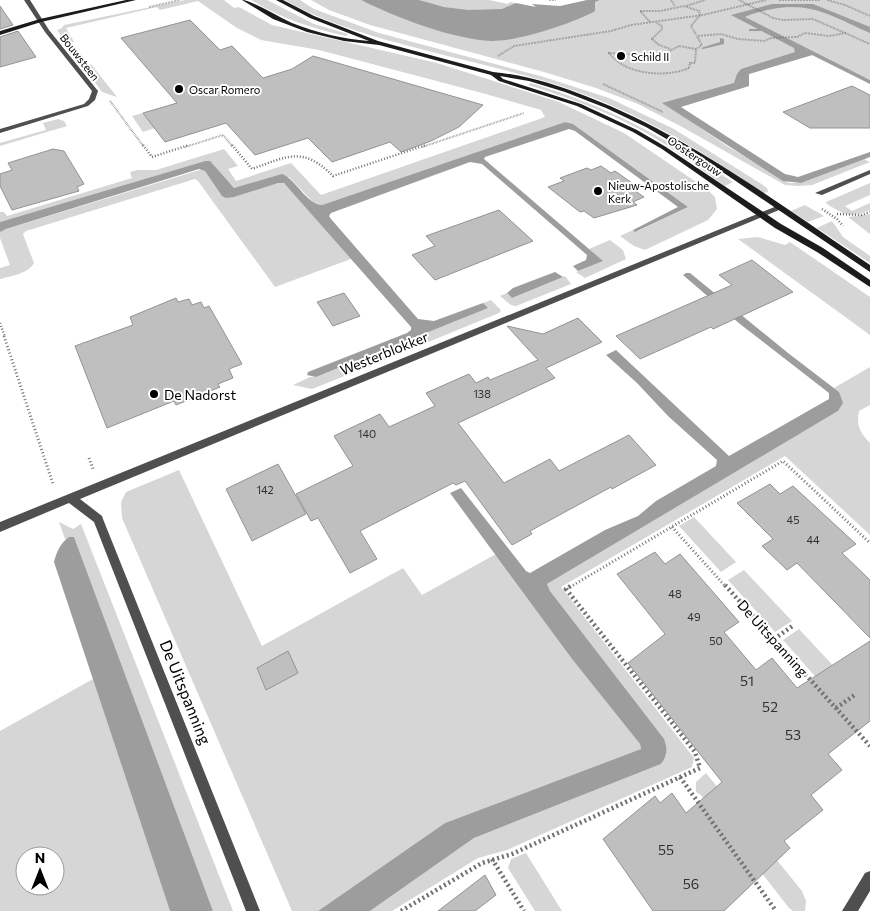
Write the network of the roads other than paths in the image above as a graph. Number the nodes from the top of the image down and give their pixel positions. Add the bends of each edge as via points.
1 (27, 0) edge
2 (134, 0) edge
3 (244, 0) edge
4 (280, 0) edge
5 (40, 20) junction
6 (0, 33) edge
7 (379, 43) junction
8 (493, 74) junction
9 (0, 131) edge
10 (870, 172) edge
11 (819, 193) dead end
12 (780, 208) junction
13 (763, 216) junction
14 (870, 269) edge
15 (870, 284) edge
16 (70, 498) junction
17 (0, 527) edge
18 (870, 878) edge
19 (254, 911) edge
20 (849, 911) edge

1 - 5 street
2 - 5 main road
3 - 7 main road, Oostergouw via 265,13 298,26 354,41
4 - 7 main road, Oostergouw via 312,17
5 - 6 main road
5 - 9 street, Bouwsteen via 94,92 92,100 72,110
7 - 8 main road, Oostergouw
8 - 12 main road, Oostergouw via 508,74 558,88 622,113 683,144
8 - 13 main road, Oostergouw via 501,80 560,98 620,123 657,144
10 - 11 street
12 - 13 street, Westerblokker
12 - 14 main road, Oostergouw
13 - 15 main road, Oostergouw
13 - 16 street, Westerblokker
16 - 17 street, Westerblokker
16 - 19 street, De Uitspanning via 98,519
18 - 20 street

